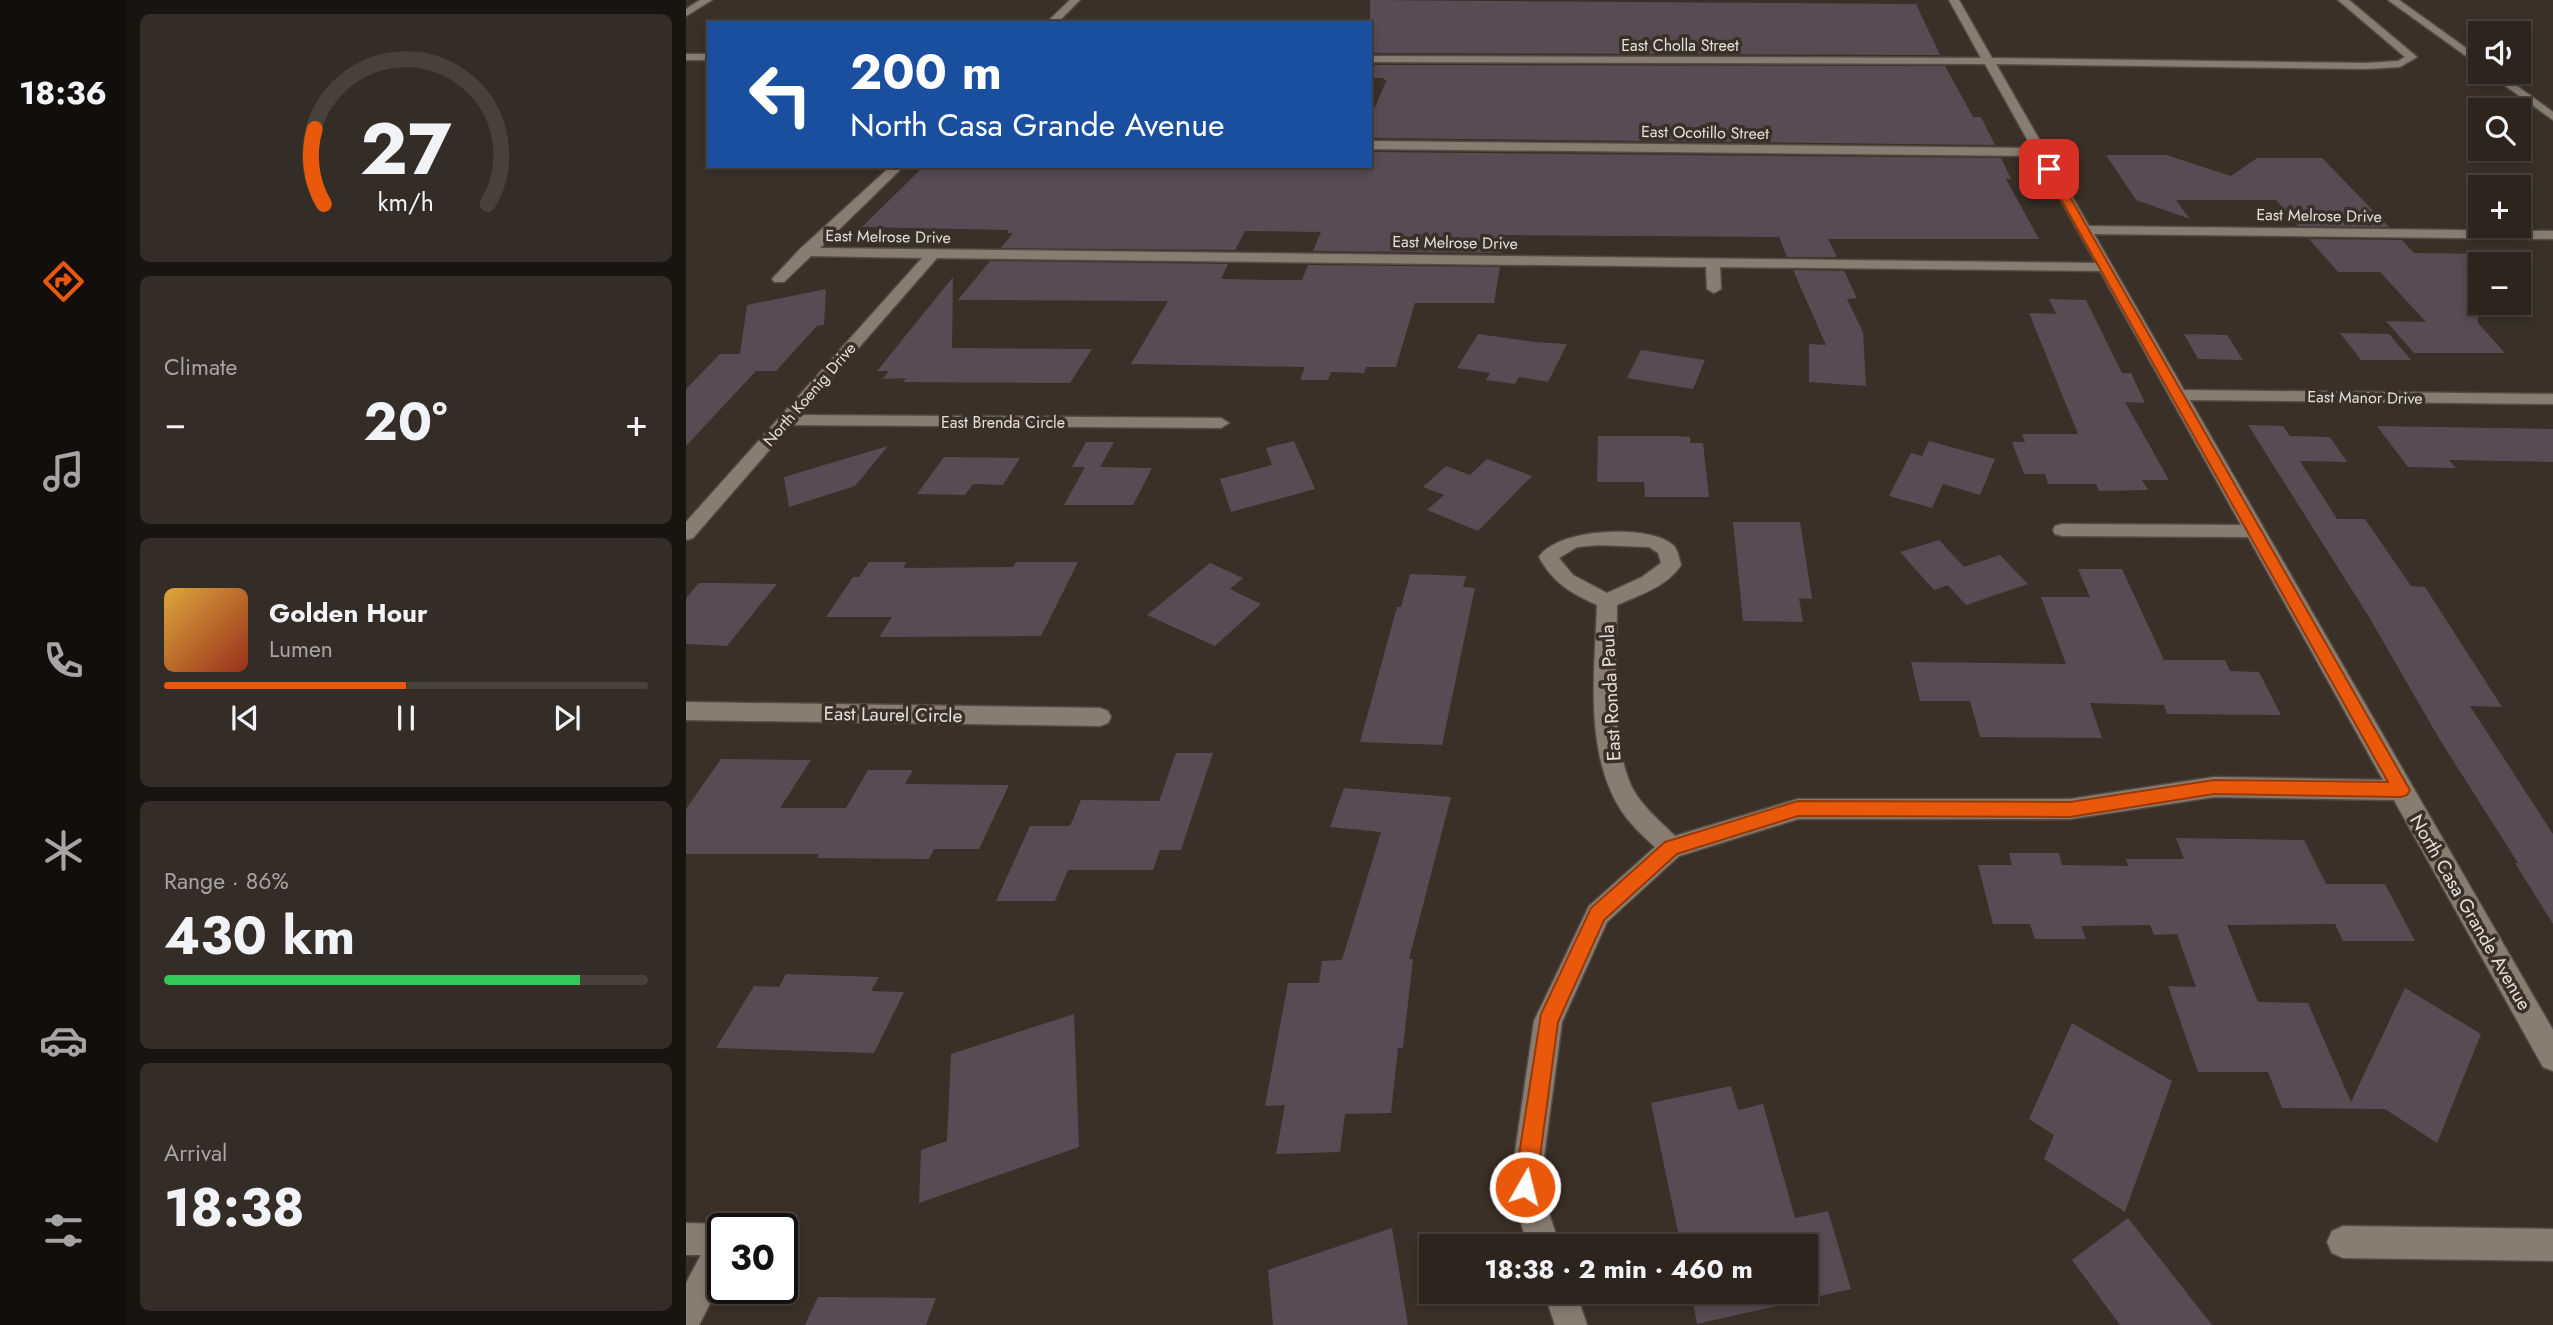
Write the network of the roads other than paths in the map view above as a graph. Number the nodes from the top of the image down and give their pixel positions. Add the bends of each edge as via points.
1 (707, 0) edge
2 (1075, 0) edge
3 (1954, 0) edge
4 (2343, 0) edge
5 (2393, 0) edge
6 (2355, 10) junction
7 (2408, 11) junction
8 (686, 13) edge
9 (1053, 21) edge
10 (2468, 54) edge
11 (686, 57) edge
12 (707, 57) edge
13 (1372, 59) edge
14 (1990, 63) junction
15 (2508, 84) edge
16 (2553, 117) edge
17 (1372, 145) edge
18 (2040, 152) junction
19 (896, 168) edge
20 (2084, 230) junction
21 (2553, 235) edge
22 (805, 253) junction
23 (933, 254) junction
24 (1713, 262) junction
25 (2105, 267) junction
26 (779, 279) dead end
27 (1714, 289) dead end
28 (2178, 395) junction
29 (2553, 399) edge
30 (786, 420) junction
31 (1220, 424) dead end
32 (2062, 530) dead end
33 (2254, 531) junction
34 (686, 534) edge
35 (1606, 601) junction
36 (686, 711) edge
37 (1100, 717) dead end
38 (2401, 790) junction
39 (1671, 848) junction
40 (2553, 1057) edge
41 (1541, 1234) edge
42 (686, 1240) edge
43 (707, 1241) edge
44 (2343, 1242) dead end
45 (2553, 1245) edge
46 (707, 1274) edge
47 (1564, 1304) edge
48 (686, 1317) edge
49 (1571, 1325) edge

1 - 8 street
2 - 9 street
3 - 14 street, North Casa Grande Avenue
4 - 6 street
5 - 7 street
6 - 7 street
6 - 14 street, East Cholla Street via 2412,57 2400,64 2367,66
7 - 10 street
11 - 12 street
13 - 14 street, East Cholla Street
14 - 18 street, North Casa Grande Avenue
15 - 16 street
17 - 18 street, East Ocotillo Street
18 - 20 street, North Casa Grande Avenue
19 - 22 street
20 - 21 street, East Melrose Drive
20 - 25 street, North Casa Grande Avenue
22 - 23 street, East Melrose Drive
22 - 26 street
23 - 24 street, East Melrose Drive
23 - 30 street, North Koenig Drive
24 - 25 street, East Melrose Drive
24 - 27 street
25 - 28 street, North Casa Grande Avenue
28 - 29 street, East Manor Drive
28 - 33 street, North Casa Grande Avenue
30 - 31 street, East Brenda Circle
30 - 34 street, North Koenig Drive
32 - 33 street
33 - 38 street, North Casa Grande Avenue
35 - 35 street via 1661,576 1671,565 1668,550 1653,541 1573,540 1559,546 1549,557 1555,571 1572,586
35 - 39 street, East Ronda Paula via 1611,765 1627,799
36 - 37 street, East Laurel Circle
38 - 39 street via 2214,787 2070,810 1798,808
38 - 40 street, North Casa Grande Avenue
39 - 41 street via 1598,914 1548,1021 1525,1187
42 - 43 street
44 - 45 street
46 - 48 street
47 - 49 street

